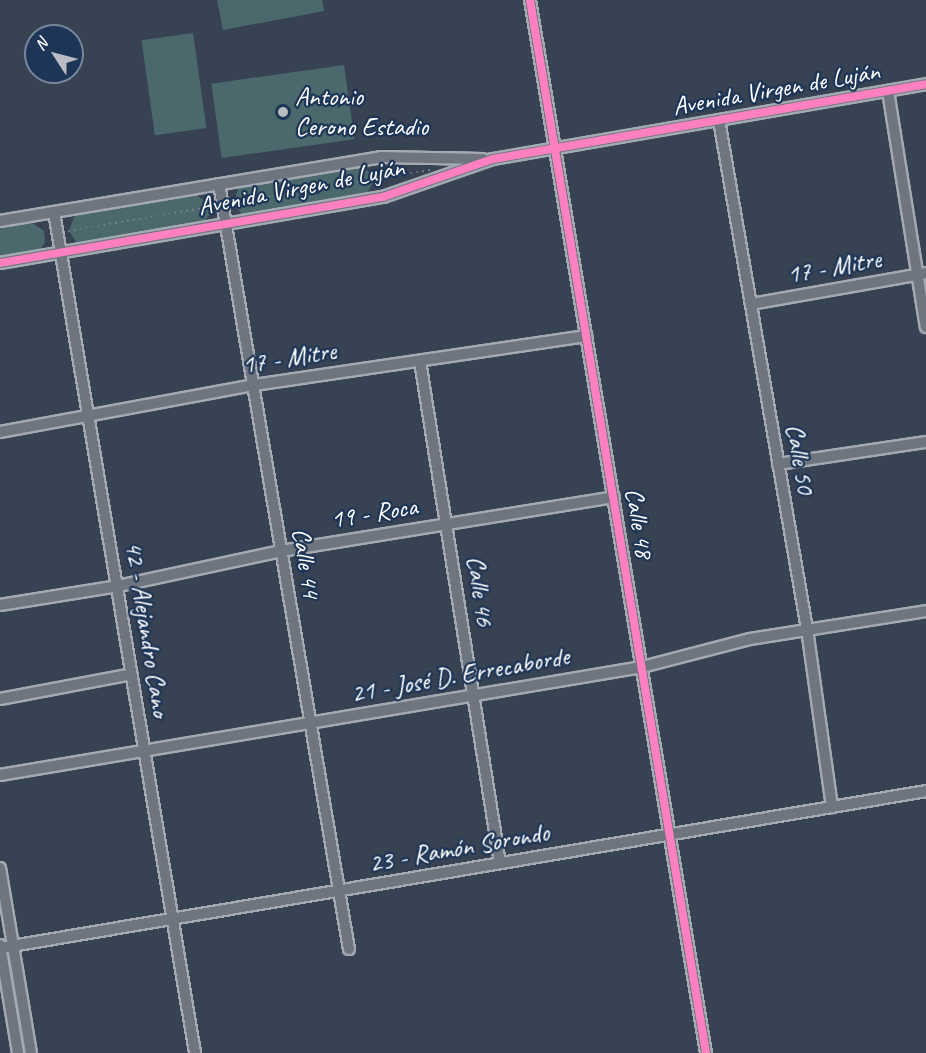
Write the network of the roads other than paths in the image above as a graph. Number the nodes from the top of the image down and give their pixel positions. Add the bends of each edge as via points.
1 (530, 0) edge
2 (926, 84) edge
3 (888, 91) junction
4 (719, 120) junction
5 (555, 148) junction
6 (493, 159) junction
7 (219, 184) junction
8 (54, 212) junction
9 (0, 221) edge
10 (225, 225) junction
11 (61, 253) junction
12 (0, 264) edge
13 (922, 274) edge
14 (751, 304) junction
15 (926, 327) edge
16 (586, 336) junction
17 (420, 361) junction
18 (254, 385) junction
19 (88, 416) junction
20 (0, 432) edge
21 (926, 441) edge
22 (778, 464) junction
23 (614, 497) junction
24 (447, 524) junction
25 (281, 551) junction
26 (117, 586) junction
27 (0, 604) edge
28 (926, 611) edge
29 (807, 629) junction
30 (642, 667) junction
31 (132, 674) junction
32 (473, 696) junction
33 (0, 699) edge
34 (310, 723) junction
35 (145, 751) junction
36 (0, 775) edge
37 (926, 791) edge
38 (832, 807) junction
39 (670, 836) junction
40 (500, 863) junction
41 (0, 868) edge
42 (338, 891) junction
43 (173, 919) junction
44 (13, 945) junction
45 (0, 947) edge
46 (349, 949) dead end
47 (18, 1053) edge
48 (31, 1053) edge
49 (195, 1053) edge
50 (706, 1053) edge

1 - 5 street, Calle 48
2 - 3 street, Avenida Virgen de Luján
3 - 4 street, Avenida Virgen de Luján
3 - 13 street
4 - 5 street, Avenida Virgen de Luján
4 - 14 street, Calle 50
5 - 6 street, Avenida Virgen de Luján
5 - 16 street, Calle 48
6 - 7 street, Avenida Virgen de Luján via 381,157
6 - 10 street, Avenida Virgen de Luján via 383,197
7 - 8 street, Avenida Virgen de Luján
7 - 10 street, Calle 44
8 - 9 street, Avenida Virgen de Luján
8 - 11 street, 42 - Alejandro Cano
10 - 11 street, Avenida Virgen de Luján
10 - 18 street, Calle 44
11 - 12 street, Avenida Virgen de Luján
11 - 19 street, 42 - Alejandro Cano
13 - 14 street, 17 - Mitre
13 - 15 street
14 - 22 street, Calle 50
16 - 17 street, 17 - Mitre
16 - 23 street, Calle 48
17 - 18 street, 17 - Mitre
17 - 24 street, Calle 46
18 - 19 street, 17 - Mitre
18 - 25 street, Calle 44
19 - 20 street, 17 - Mitre
19 - 26 street, 42 - Alejandro Cano
21 - 22 street
22 - 29 street, Calle 50
23 - 24 street, 19 - Roca
23 - 30 street, Calle 48
24 - 25 street, 19 - Roca
24 - 32 street, Calle 46
25 - 26 street, 19 - Roca
25 - 34 street, Calle 44
26 - 27 street, 19 - Roca
26 - 31 street, 42 - Alejandro Cano
28 - 29 street, 21 - José D. Errecaborde
29 - 30 street, 21 - José D. Errecaborde via 750,639
29 - 38 street, Calle 50
30 - 32 street, 21 - José D. Errecaborde
30 - 39 street, Calle 48
31 - 33 street
31 - 35 street, 42 - Alejandro Cano
32 - 34 street, 21 - José D. Errecaborde
32 - 40 street, Calle 46
34 - 35 street, 21 - José D. Errecaborde
34 - 42 street, Calle 44
35 - 36 street, 21 - José D. Errecaborde
35 - 43 street, 42 - Alejandro Cano
37 - 38 street, 23 - Ramón Sorondo
38 - 39 street, 23 - Ramón Sorondo
39 - 40 street, 23 - Ramón Sorondo
39 - 50 street, Calle 48
40 - 42 street, 23 - Ramón Sorondo
41 - 44 street
42 - 43 street, 23 - Ramón Sorondo
42 - 46 street, Calle 44
43 - 44 street, 23 - Ramón Sorondo
43 - 49 street, 42 - Alejandro Cano
44 - 45 street, 23 - Ramón Sorondo
44 - 48 street
45 - 47 street

